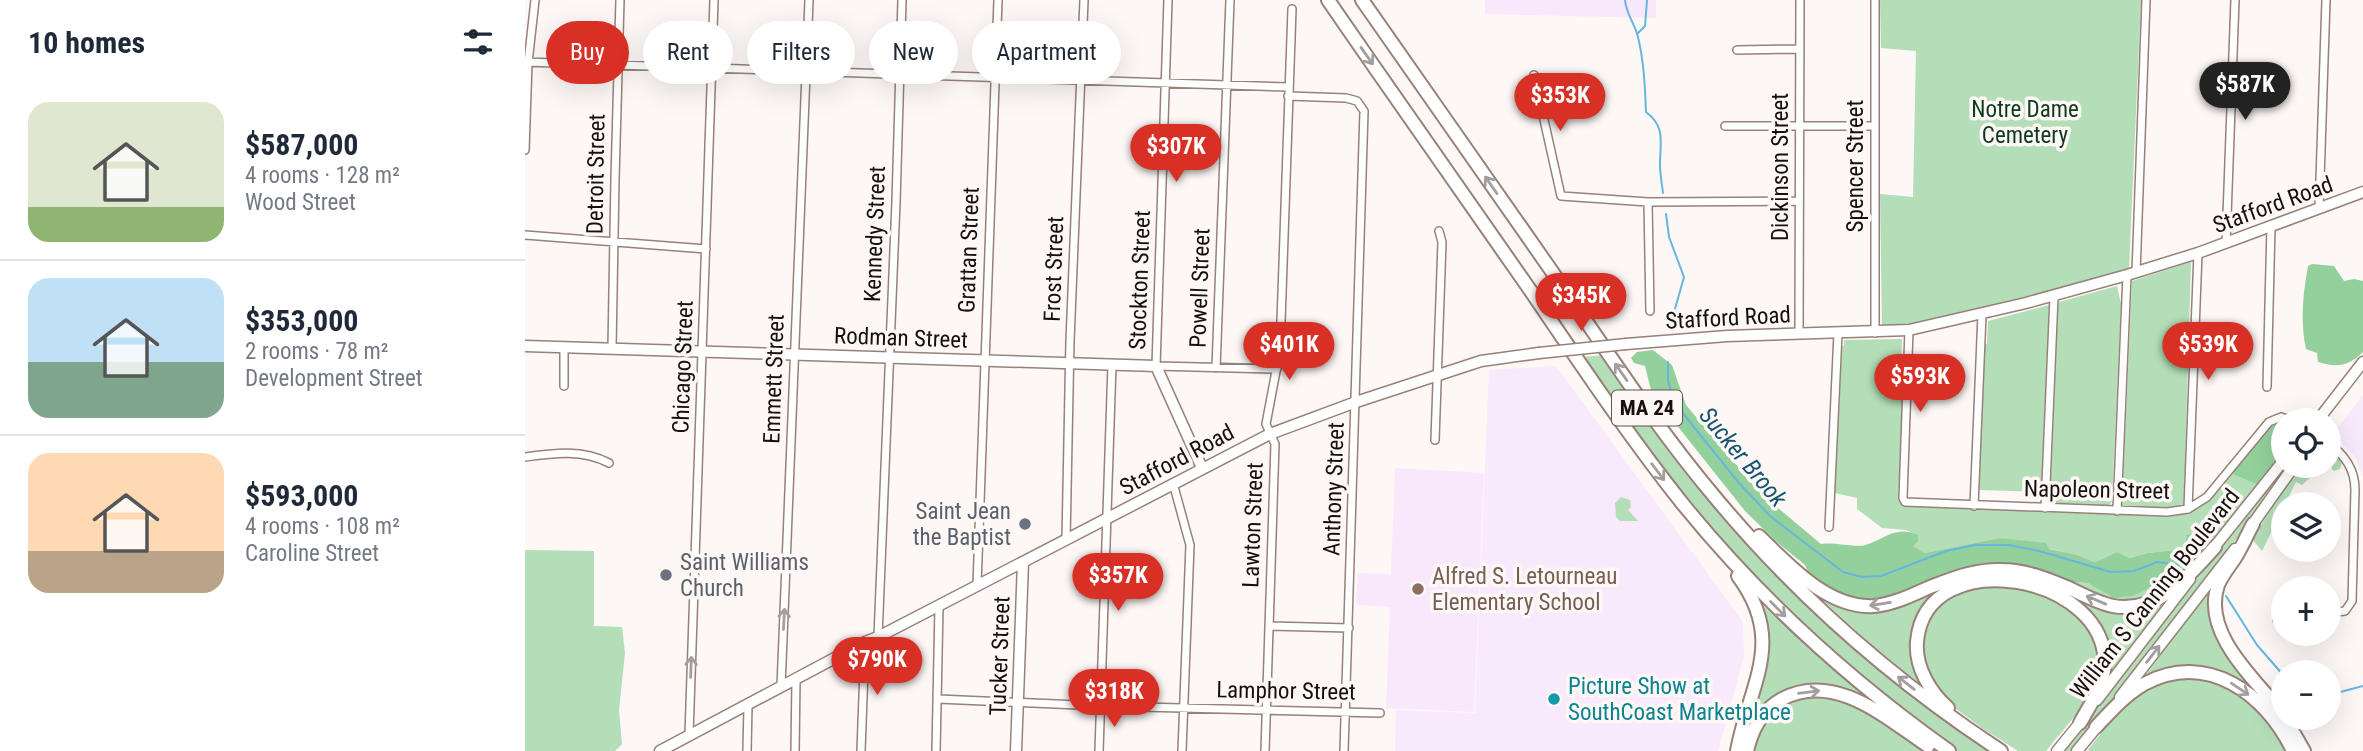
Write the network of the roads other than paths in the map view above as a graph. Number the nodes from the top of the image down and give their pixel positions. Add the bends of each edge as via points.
1 (534, 0) edge
2 (620, 0) edge
3 (714, 0) edge
4 (809, 0) edge
5 (902, 0) edge
6 (998, 0) edge
7 (1084, 0) edge
8 (1168, 0) edge
9 (1230, 0) edge
10 (1328, 0) edge
11 (1362, 0) edge
12 (1800, 0) edge
13 (1875, 0) edge
14 (2146, 0) edge
15 (2235, 0) edge
16 (2326, 0) edge
17 (1292, 9) dead end
18 (619, 21) edge
19 (713, 21) edge
20 (808, 21) edge
21 (901, 21) edge
22 (997, 21) edge
23 (1083, 21) edge
24 (1800, 48) junction
25 (1737, 50) dead end
26 (527, 62) edge
27 (546, 63) edge
28 (1534, 75) dead end
29 (1121, 81) edge
30 (1166, 83) junction
31 (618, 84) edge
32 (711, 84) edge
33 (805, 84) edge
34 (900, 84) edge
35 (996, 84) edge
36 (1081, 84) edge
37 (1228, 85) junction
38 (1288, 91) junction
39 (1725, 126) dead end
40 (1799, 126) junction
41 (1874, 126) junction
42 (525, 150) edge
43 (2363, 192) edge
44 (1799, 201) junction
45 (1648, 202) junction
46 (2319, 209) junction
47 (2271, 226) junction
48 (1439, 231) dead end
49 (525, 235) edge
50 (614, 243) junction
51 (2226, 243) junction
52 (706, 249) junction
53 (2199, 253) junction
54 (2132, 274) junction
55 (2054, 296) junction
56 (1650, 311) dead end
57 (1982, 314) junction
58 (1909, 330) junction
59 (1875, 332) junction
60 (1838, 333) junction
61 (1799, 334) junction
62 (525, 346) edge
63 (564, 347) junction
64 (613, 348) junction
65 (703, 352) junction
66 (793, 354) junction
67 (889, 356) junction
68 (984, 361) junction
69 (2363, 362) edge
70 (1070, 363) junction
71 (1112, 365) junction
72 (1156, 366) junction
73 (1216, 368) junction
74 (1277, 369) junction
75 (1438, 375) junction
76 (564, 386) dead end
77 (2267, 387) dead end
78 (1356, 402) junction
79 (2327, 408) edge
80 (1650, 413) junction
81 (2271, 422) edge
82 (1270, 434) junction
83 (1435, 440) dead end
84 (2341, 455) edge
85 (525, 457) edge
86 (609, 463) dead end
87 (1202, 468) junction
88 (2271, 476) edge
89 (2286, 478) edge
90 (1173, 483) junction
91 (1974, 506) junction
92 (2045, 508) junction
93 (2188, 509) junction
94 (2117, 511) junction
95 (1107, 518) junction
96 (1699, 523) junction
97 (2253, 524) junction
98 (1829, 527) dead end
99 (1066, 540) junction
100 (2215, 547) junction
101 (1023, 562) junction
102 (977, 586) junction
103 (939, 606) junction
104 (2341, 612) edge
105 (1269, 626) junction
106 (1349, 628) junction
107 (879, 638) junction
108 (865, 642) junction
109 (796, 680) junction
110 (781, 687) junction
111 (938, 699) junction
112 (2271, 699) edge
113 (1018, 702) junction
114 (748, 705) junction
115 (1101, 706) junction
116 (1183, 708) junction
117 (1267, 710) junction
118 (1346, 712) junction
119 (1380, 713) dead end
120 (2080, 723) junction
121 (2097, 727) junction
122 (2293, 730) edge
123 (689, 735) junction
124 (677, 746) edge
125 (660, 751) edge
126 (747, 751) edge
127 (795, 751) edge
128 (861, 751) edge
129 (936, 751) edge
130 (1016, 751) edge
131 (1099, 751) edge
132 (1182, 751) edge
133 (1265, 751) edge
134 (1344, 751) edge
135 (1737, 751) edge
136 (1747, 751) edge
137 (1936, 751) edge
138 (1949, 751) edge
139 (2003, 751) edge
140 (2057, 751) edge
141 (2077, 751) edge
142 (2293, 751) edge
143 (2304, 751) edge

1 - 26 street
2 - 18 street, Detroit Street
3 - 19 street, Chicago Street
4 - 20 street, Emmett Street
5 - 21 street, Kennedy Street
6 - 22 street, Grattan Street
7 - 23 street, Frost Street
8 - 30 street, Stockton Street
9 - 37 street, Powell Street
10 -> 96 highway, MA 24 via 1620,420
80 -> 11 highway, MA 24
12 - 24 street, Dickinson Street
13 - 41 street, Spencer Street
14 - 54 street
15 - 51 street
16 - 46 street
17 - 38 street, Lawton Street
24 - 25 street
24 - 40 street, Dickinson Street
26 - 27 street
26 - 42 street
28 - 45 street via 1560,197
29 - 30 street
30 - 37 street
30 - 72 street, Stockton Street
31 - 50 street, Detroit Street
32 - 52 street, Chicago Street
33 - 66 street, Emmett Street
34 - 67 street, Kennedy Street
35 - 68 street, Grattan Street
36 - 70 street, Frost Street
37 - 38 street
37 - 73 street, Powell Street
38 - 74 street, Lawton Street
38 - 78 street, Anthony Street via 1346,98 1364,111
39 - 40 street
40 - 41 street
40 - 44 street, Dickinson Street
41 - 59 street, Spencer Street
43 - 46 street, Stafford Road
44 - 45 street
44 - 61 street, Dickinson Street
45 - 56 street
46 - 47 street, Stafford Road
47 - 51 street, Stafford Road
47 - 77 street
48 - 75 street via 1443,242
49 - 50 street
50 - 52 street
50 - 64 street, Detroit Street
51 - 53 street, Stafford Road
52 - 65 street, Chicago Street
53 - 54 street, Stafford Road
53 - 93 street
54 - 55 street, Stafford Road
54 - 94 street
55 - 57 street, Stafford Road
55 - 92 street
57 - 58 street, Stafford Road
57 - 91 street
58 - 59 street, Stafford Road
58 - 91 street, Napoleon Street via 1903,501
59 - 60 street, Stafford Road
60 - 61 street, Stafford Road
60 - 98 street
61 - 75 street, Stafford Road, bridge via 1539,353 1481,361
62 - 63 street, Rodman Street
63 - 64 street, Rodman Street
63 - 76 street
64 - 65 street, Rodman Street
65 - 66 street, Rodman Street
123 -> 65 street, Chicago Street
66 - 67 street, Rodman Street
110 -> 66 street, Emmett Street
67 - 68 street, Rodman Street
67 - 107 street, Kennedy Street
68 - 70 street, Rodman Street
68 - 102 street, Grattan Street
69 - 79 street
70 - 71 street, Rodman Street
70 - 99 street, Frost Street
71 - 72 street, Rodman Street
71 - 95 street
72 - 73 street, Rodman Street
72 - 87 street, Stockton Street
73 - 74 street, Rodman Street
74 - 82 street, Lawton Street via 1266,424
75 - 78 street, Stafford Road
75 - 83 street
78 - 82 street, Stafford Road
78 - 106 street, Anthony Street
100 -> 80 highway via 2173,589 2135,606 2110,606 2038,576 2001,570 1964,574 1885,604 1851,604 1821,590 1765,542
139 -> 80 highway, MA 24 via 1899,678 1802,592 1730,516
81 - 93 street, Napoleon Street via 2207,497
82 - 87 street, Stafford Road
82 - 105 street, Lawton Street via 1275,444
84 - 104 street via 2355,484 2352,601
85 - 86 street via 585,453
87 - 90 street, Stafford Road
88 - 100 street, William S Canning Boulevard
89 - 97 street, William S Canning Boulevard
90 - 95 street, Stafford Road
90 - 116 street via 1190,545
91 - 92 street, Napoleon Street
92 - 94 street, Napoleon Street
93 - 94 street, Napoleon Street
95 - 99 street, Stafford Road
95 - 115 street
96 - 135 highway via 1750,593 1761,622 1762,662
96 -> 138 highway, MA 24 via 1759,590 1825,653
97 - 112 highway via 2218,584 2216,615 2231,651
121 -> 97 street, William S Canning Boulevard
99 - 101 street, Stafford Road
100 - 120 street, William S Canning Boulevard
101 - 102 street, Stafford Road
101 - 113 street, Tucker Street
102 - 103 street, Stafford Road
103 - 107 street, Stafford Road
103 - 111 street
105 - 106 street
105 - 117 street, Lawton Street
106 - 118 street, Anthony Street
107 - 108 street, Stafford Road
108 - 109 street, Stafford Road
108 - 128 street
109 - 110 street, Stafford Road
109 - 127 street
110 - 114 street, Stafford Road
111 - 113 street, Lamphor Street
111 - 129 street
113 - 115 street, Lamphor Street
113 - 130 street, Tucker Street
114 - 123 street, Stafford Road
114 - 126 street
115 - 116 street, Lamphor Street
115 - 131 street
116 - 117 street, Lamphor Street
116 - 132 street
117 - 118 street, Lamphor Street
117 - 133 street, Lawton Street
118 - 119 street, Lamphor Street
118 - 134 street, Anthony Street
120 - 139 highway via 2104,669 2101,641 2090,623 2066,600 2028,583 1994,580 1958,587 1936,601 1925,615 1917,640 1920,664 1941,702
120 - 140 street, William S Canning Boulevard
121 - 141 street, William S Canning Boulevard
121 -> 142 highway via 2143,685 2165,676 2200,672 2224,679 2255,700
122 - 143 highway
123 - 124 street, Stafford Road
124 - 125 street, Stafford Road
136 -> 137 highway via 1757,723 1773,705 1795,694 1820,690 1854,699

